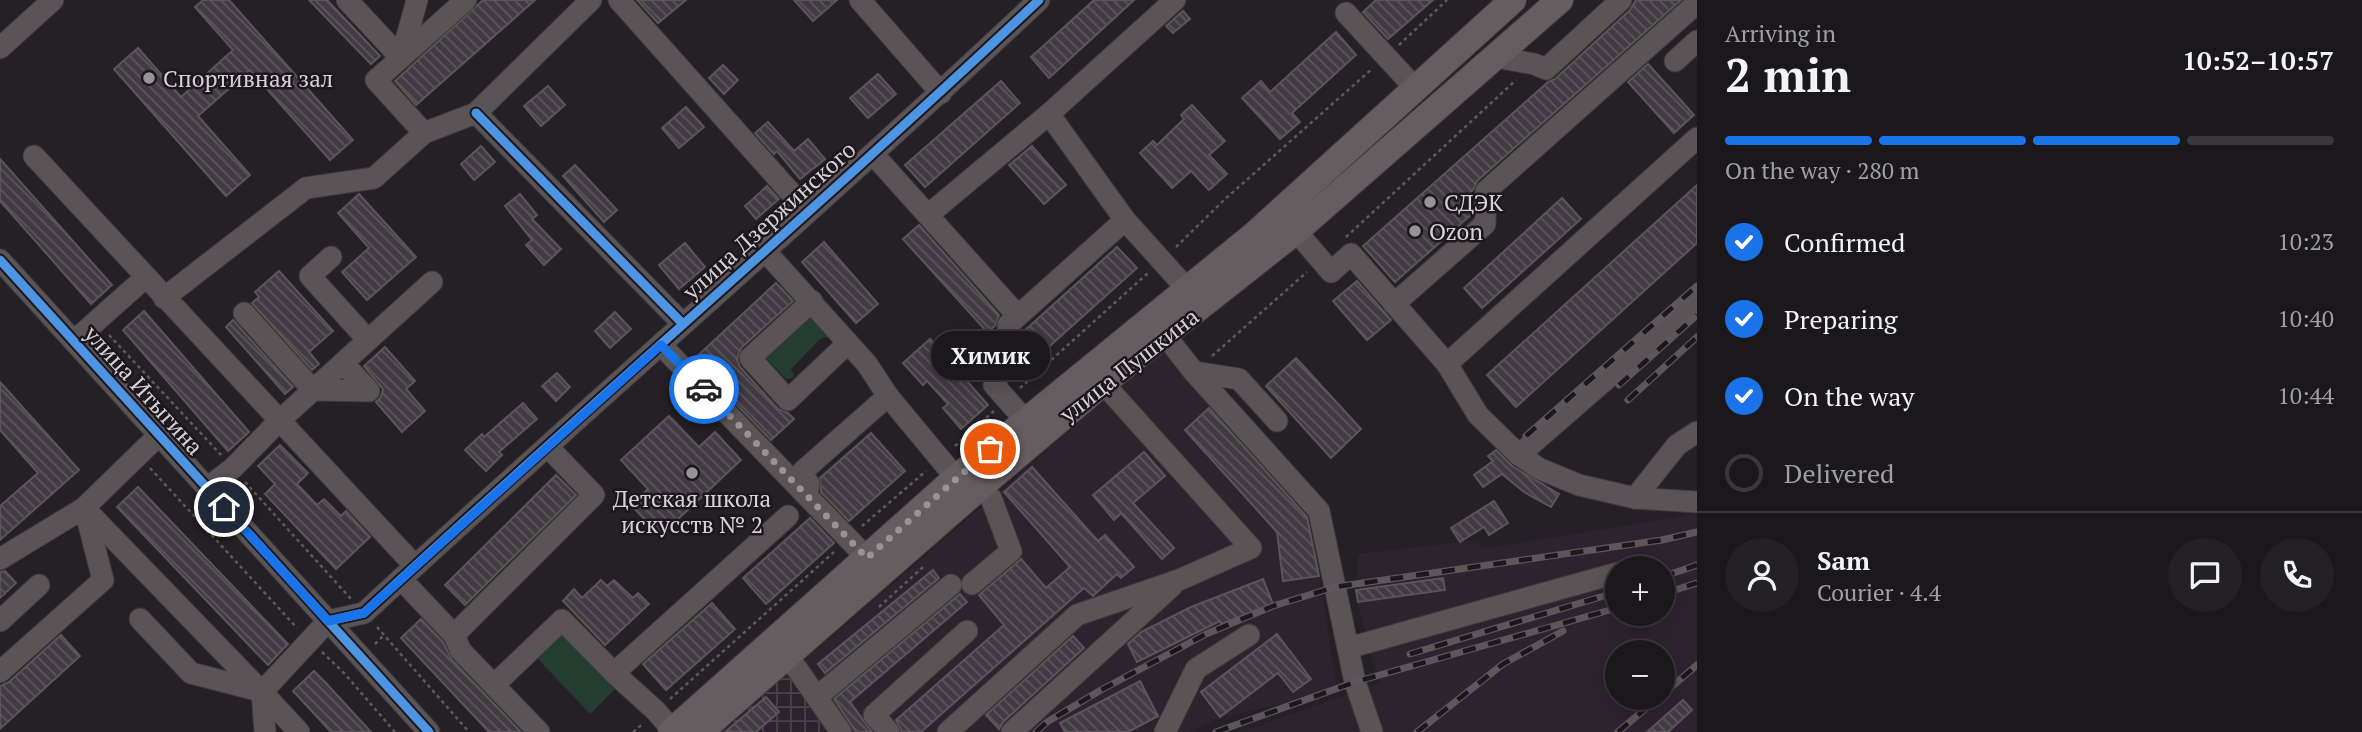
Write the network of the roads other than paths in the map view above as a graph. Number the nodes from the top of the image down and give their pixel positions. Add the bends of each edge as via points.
1 (53, 0) edge
2 (347, 0) edge
3 (416, 0) edge
4 (466, 0) edge
5 (591, 0) edge
6 (619, 0) edge
7 (860, 0) edge
8 (1039, 0) edge
9 (1175, 0) edge
10 (1513, 0) edge
11 (1560, 0) edge
12 (1621, 0) edge
13 (1697, 3) edge
14 (1346, 13) dead end
15 (2, 41) edge
16 (1697, 41) edge
17 (1496, 57) junction
18 (401, 58) junction
19 (1675, 61) dead end
20 (1416, 89) junction
21 (941, 93) junction
22 (476, 113) junction
23 (1049, 114) junction
24 (424, 133) junction
25 (1697, 138) edge
26 (873, 154) junction
27 (34, 156) dead end
28 (808, 212) junction
29 (928, 215) junction
30 (1125, 220) junction
31 (1296, 231) junction
32 (765, 251) junction
33 (331, 257) dead end
34 (0, 260) edge
35 (146, 277) junction
36 (432, 282) dead end
37 (1188, 290) junction
38 (164, 298) junction
39 (1697, 300) edge
40 (812, 301) junction
41 (1394, 304) junction
42 (244, 313) dead end
43 (1018, 316) junction
44 (682, 323) junction
45 (1159, 327) junction
46 (368, 340) junction
47 (74, 341) junction
48 (848, 343) junction
49 (661, 345) junction
50 (343, 363) junction
51 (1447, 364) junction
52 (1194, 372) junction
53 (1103, 383) junction
54 (313, 390) junction
55 (888, 396) junction
56 (1025, 420) junction
57 (279, 421) junction
58 (1277, 421) dead end
59 (1697, 432) edge
60 (160, 434) junction
61 (548, 447) junction
62 (1519, 455) junction
63 (968, 482) junction
64 (207, 488) junction
65 (804, 493) junction
66 (1635, 498) junction
67 (1697, 502) edge
68 (84, 508) junction
69 (789, 516) dead end
70 (867, 558) junction
71 (0, 559) edge
72 (408, 573) junction
73 (1605, 576) edge
74 (1179, 580) junction
75 (972, 584) dead end
76 (39, 585) dead end
77 (951, 585) dead end
78 (139, 619) dead end
79 (0, 621) edge
80 (328, 621) junction
81 (967, 631) dead end
82 (454, 635) junction
83 (1249, 635) dead end
84 (1348, 648) junction
85 (789, 656) junction
86 (0, 672) edge
87 (614, 673) junction
88 (494, 685) junction
89 (262, 692) junction
90 (818, 696) junction
91 (667, 725) edge
92 (1016, 731) edge
93 (265, 732) edge
94 (299, 732) edge
95 (429, 732) edge
96 (539, 732) edge
97 (700, 732) edge
98 (841, 732) edge
99 (889, 732) edge
100 (948, 732) edge
101 (1165, 732) edge
102 (1373, 732) edge

1 - 15 street
2 - 18 street
3 - 18 street
4 - 18 street
5 - 22 street
6 - 28 street
7 - 21 street
8 - 21 street, улица Дзержинского
9 - 23 street
10 - 20 main road, улица Пушкина
11 - 17 main road, улица Пушкина
12 - 17 street via 1546,69
13 - 41 street via 1486,191 1485,224
14 - 20 street
16 - 19 street
17 - 31 main road, улица Пушкина
18 - 24 street via 376,80
20 - 37 main road, улица Пушкина
21 - 26 street, улица Дзержинского
22 - 24 street
22 - 44 street
23 - 29 street
23 - 30 street
24 - 38 street via 374,178 306,188
25 - 51 street
26 - 28 street, улица Дзержинского
26 - 29 street
27 - 35 street
28 - 32 street, улица Дзержинского
29 - 43 street
30 - 37 street
30 - 43 street
31 - 41 street via 1331,272 1351,254
31 - 45 main road, улица Пушкина
32 - 40 street
32 - 44 street, улица Дзержинского
33 - 46 street via 310,276
34 - 47 street, улица Итыгина
35 - 38 street
35 - 47 street
36 - 46 street
37 - 45 main road, улица Пушкина
38 - 57 street
39 - 62 street
40 - 48 street
40 - 48 street via 750,358 788,400
41 - 51 street
42 - 54 street
43 - 56 street via 1008,325 1008,359 994,385
44 - 49 street, улица Дзержинского
45 - 52 street
45 - 53 main road, улица Пушкина
45 - 56 main road, улица Пушкина
46 - 50 street
47 - 60 street, улица Итыгина
48 - 55 street
49 - 61 street, улица Дзержинского
49 - 65 street
50 - 54 street
50 - 54 street via 369,391
51 - 62 street via 1478,415
52 - 58 street via 1239,379
52 - 84 street via 1319,511
53 - 63 main road, улица Пушкина
53 - 74 street via 1251,548
54 - 57 street
55 - 63 street
55 - 65 street via 803,471 809,484
56 - 63 main road, улица Пушкина
57 - 64 street
57 - 72 street
59 - 66 street via 1677,445
60 - 64 street, улица Итыгина
60 - 68 street
61 - 72 street, улица Дзержинского
61 - 82 street via 594,495
62 - 66 street via 1579,485
63 - 70 main road, улица Пушкина
63 - 75 street via 991,498 1011,551
63 - 85 main road, улица Пушкина
64 - 80 street, улица Итыгина
65 - 70 street
66 - 67 street
68 - 71 street
68 - 86 street via 103,580
68 - 89 street
69 - 87 street
70 - 91 main road, улица Пушкина
72 - 80 street, улица Дзержинского via 364,613
72 - 82 street
73 - 84 street
74 - 92 street
74 - 100 street via 1077,615
76 - 79 street
77 - 90 street
78 - 89 street via 191,673
80 - 89 street
80 - 95 street, улица Итыгина
81 - 99 street via 874,715
82 - 88 street via 461,651
83 - 101 street via 1196,669
84 - 102 street
85 - 90 street
85 - 97 main road, улица Пушкина
87 - 88 street via 562,620
87 - 91 street
88 - 96 street
89 - 93 street
89 - 94 street
90 - 98 street

